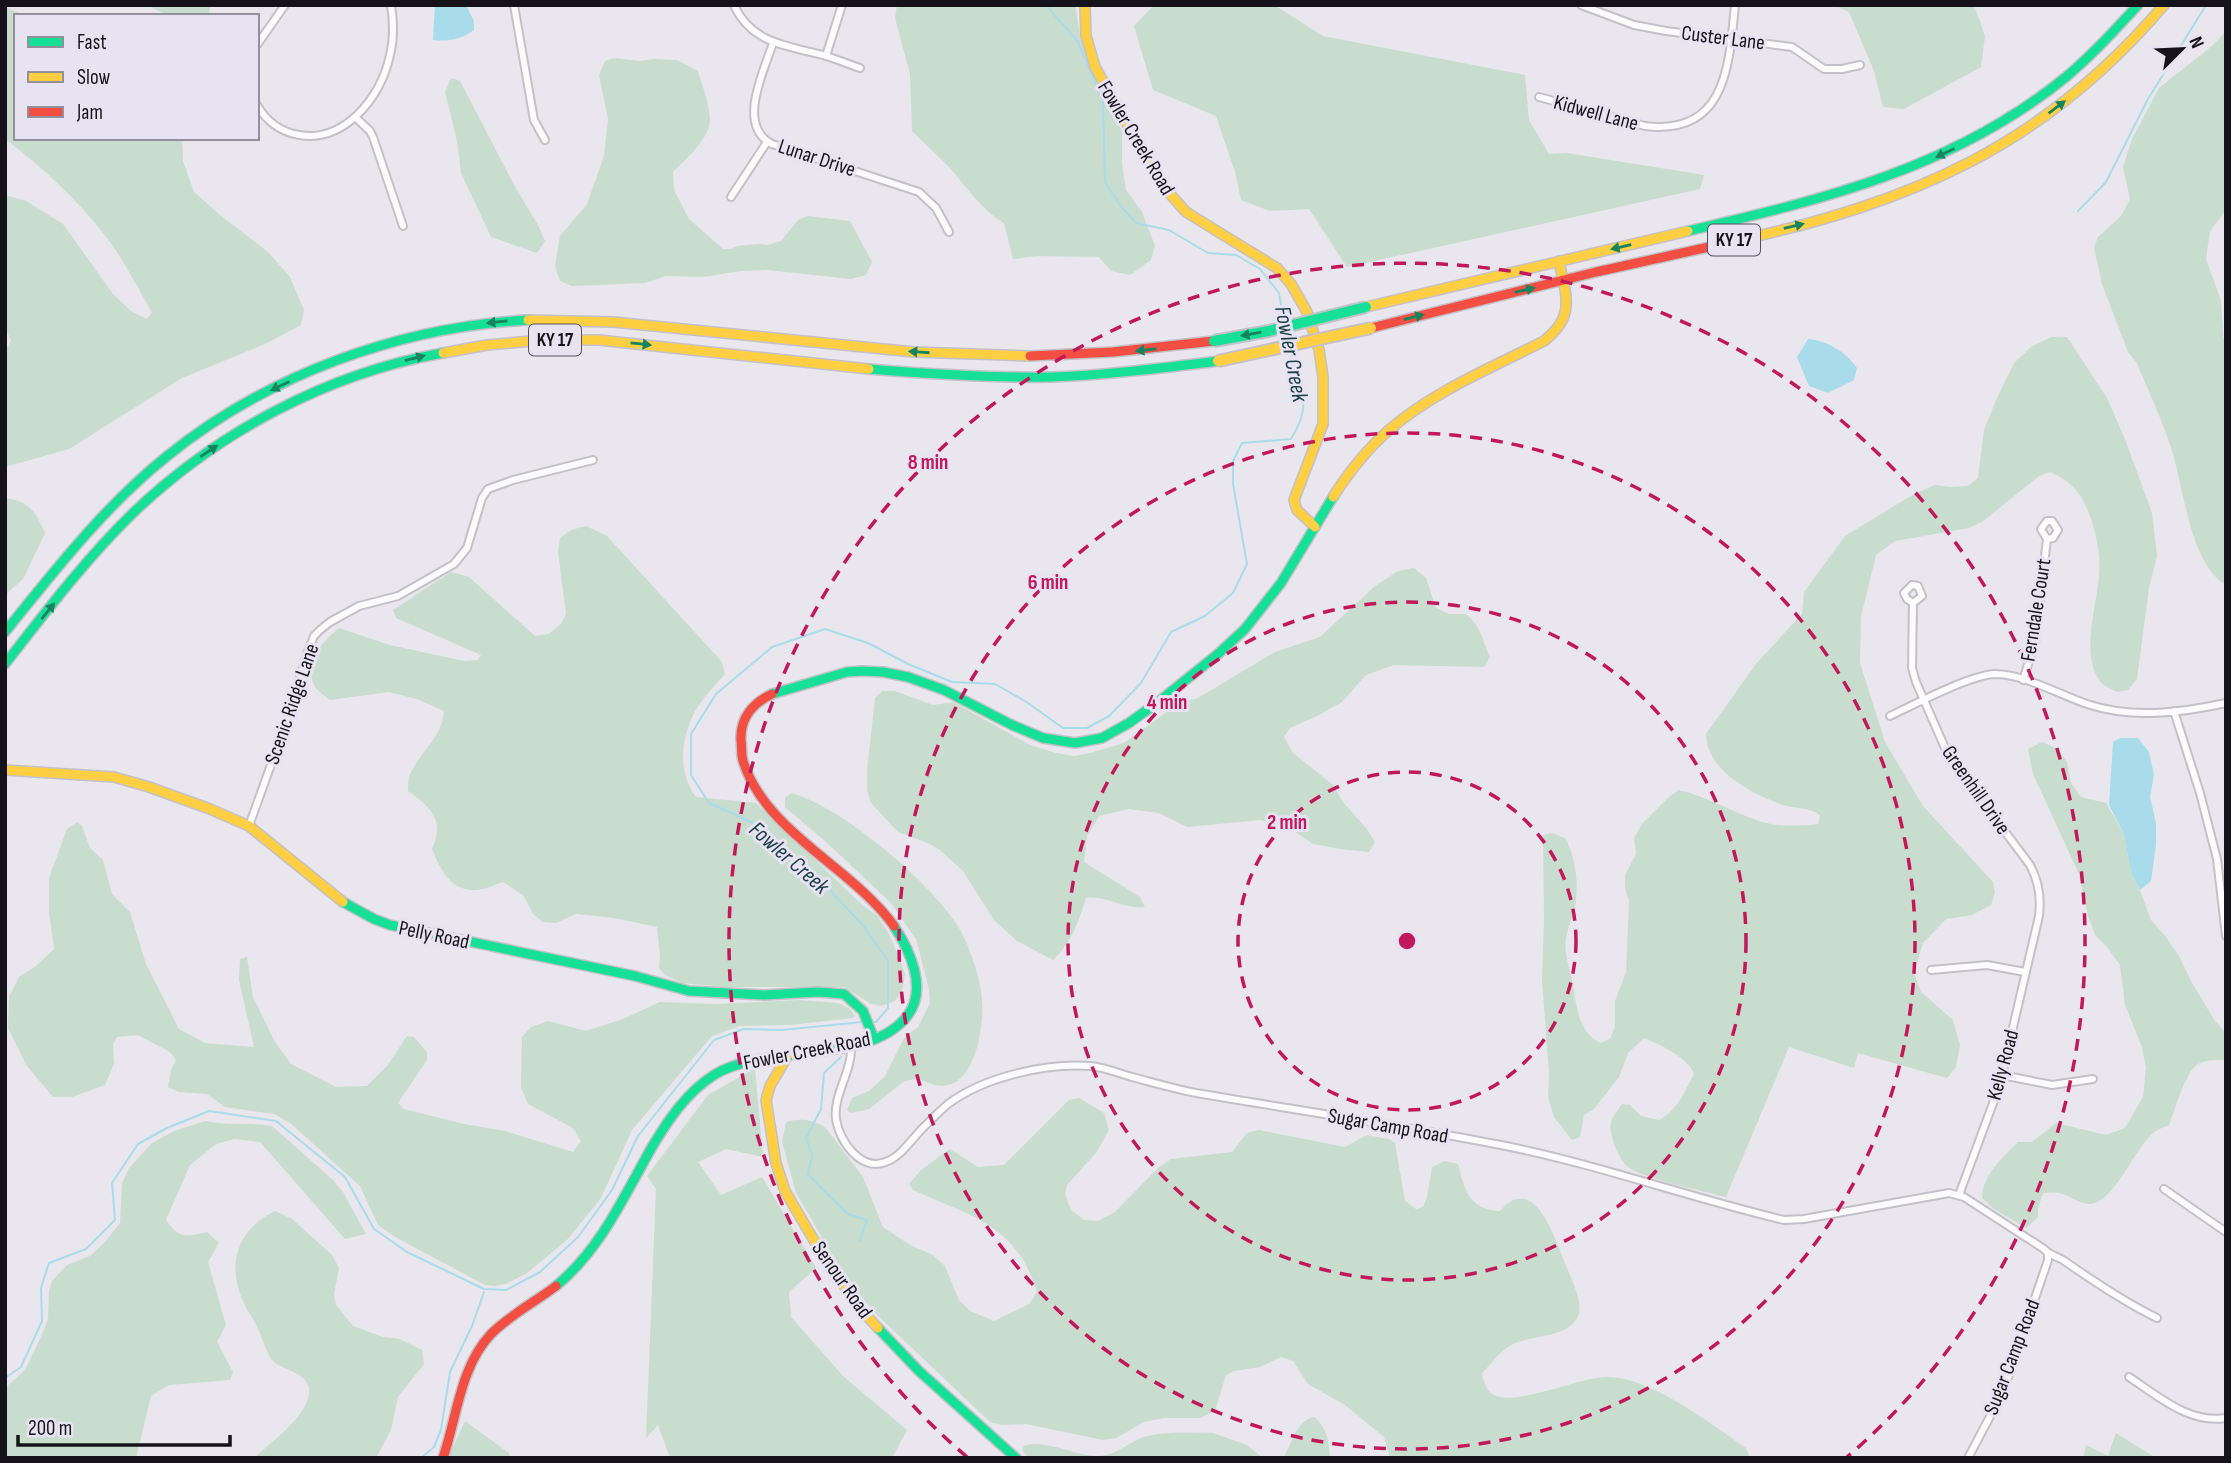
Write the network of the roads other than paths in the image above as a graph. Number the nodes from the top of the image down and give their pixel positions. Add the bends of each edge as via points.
1 (285, 5) edge
2 (391, 5) edge
3 (514, 5) edge
4 (734, 5) edge
5 (842, 5) edge
6 (1085, 5) edge
7 (1581, 5) edge
8 (1735, 5) edge
9 (2138, 5) edge
10 (2164, 5) edge
11 (1732, 38) junction
12 (259, 42) edge
13 (773, 43) junction
14 (826, 56) junction
15 (1860, 65) dead end
16 (860, 68) dead end
17 (1539, 97) dead end
18 (259, 107) edge
19 (355, 117) junction
20 (545, 140) dead end
21 (766, 142) junction
22 (730, 197) dead end
23 (403, 226) dead end
24 (949, 232) dead end
25 (1559, 261) junction
26 (1563, 281) junction
27 (593, 460) dead end
28 (1315, 527) junction
29 (2047, 539) dead end
30 (1913, 603) dead end
31 (5, 632) edge
32 (5, 664) edge
33 (2023, 680) junction
34 (1923, 701) junction
35 (2226, 702) edge
36 (2174, 711) junction
37 (1889, 716) dead end
38 (5, 770) edge
39 (249, 826) junction
40 (2035, 931) joint
41 (2226, 936) edge
42 (1931, 970) dead end
43 (2025, 972) junction
44 (874, 1039) junction
45 (851, 1044) junction
46 (788, 1055) junction
47 (2002, 1075) junction
48 (2093, 1079) dead end
49 (2164, 1189) dead end
50 (1959, 1195) junction
51 (2226, 1232) edge
52 (2048, 1254) junction
53 (2157, 1318) dead end
54 (2129, 1377) dead end
55 (2226, 1418) edge
56 (443, 1458) edge
57 (1016, 1458) edge
58 (1968, 1458) edge

1 - 12 street
2 - 19 street via 394,28 389,61 375,93
3 - 20 street via 534,120
4 - 13 street via 746,23
5 - 14 street
6 - 28 main road, Fowler Creek Road via 1086,36 1095,68 1161,184 1186,212 1277,268 1307,312 1323,377 1323,424 1294,500 1297,510
7 - 11 street, Custer Lane via 1634,25
8 - 11 street, Kidwell Lane
9 -> 25 main road, KY 17 via 2077,67 2029,104 1972,140 1916,167 1800,205
26 -> 10 main road, KY 17 via 1810,223 1937,179 2001,146 2069,98
11 - 15 street, Custer Lane via 1792,47 1833,71
11 - 17 street, Kidwell Lane via 1720,92 1699,116 1682,124 1645,126
13 - 14 street
13 - 21 street, Lunar Drive via 753,111 755,125
14 - 16 street
18 - 19 street via 285,131 309,136 331,133
19 - 23 street via 373,137
21 - 22 street
21 - 24 street, Lunar Drive via 919,192 936,208
25 - 26 main road, Fowler Creek Road
25 -> 31 main road, KY 17, bridge via 1269,331 1119,352 948,355 618,321 557,319 478,324 413,338 303,376 252,400 192,437 111,506
26 - 28 main road, Fowler Creek Road via 1567,309 1558,332 1403,417 1354,465
32 -> 26 main road, KY 17, bridge via 119,527 181,471 247,427 303,398 420,357 513,341 600,340 901,372 1009,377 1119,372 1218,361
27 - 39 street, Scenic Ridge Lane via 488,489 467,548 454,564 398,596 359,606 320,629
28 - 44 main road, Fowler Creek Road via 1268,602 1244,629 1126,725 1091,741 1047,739 939,688 870,671 784,690 750,709 740,740 753,783 774,812 884,913 912,963 916,996 911,1009 892,1032
29 - 33 street, Ferndale Court via 2035,643
30 - 34 street, Greenhill Drive via 1912,668
33 - 34 street via 1985,675
33 - 36 street via 2118,712
34 - 37 street
34 - 40 street, Greenhill Drive via 1953,764 2034,872 2040,900
35 - 36 street
36 - 41 street via 2217,859
38 - 39 main road, Pelly Road via 114,777
39 - 44 main road, Pelly Road via 346,904 390,925 689,991 834,992 863,1011
40 - 43 street, Kelly Road
42 - 43 street via 1987,965
43 - 47 street, Kelly Road
44 - 45 main road, Fowler Creek Road
45 - 46 main road, Fowler Creek Road
45 - 50 street, Sugar Camp Road via 835,1115 844,1143 873,1164 895,1156 949,1104 967,1093 1026,1071 1090,1066 1188,1092 1508,1147 1784,1220
46 - 56 main road, Fowler Creek Road via 730,1067 705,1081 681,1105 590,1253 481,1345 466,1375
46 - 57 main road, Senour Road via 766,1100 779,1176 794,1208 865,1314 919,1371
47 - 48 street via 2052,1085
47 - 50 street, Kelly Road
49 - 51 street
50 - 52 street
52 - 53 street
52 - 58 street, Sugar Camp Road via 2003,1392
54 - 55 street via 2183,1412 2210,1420

